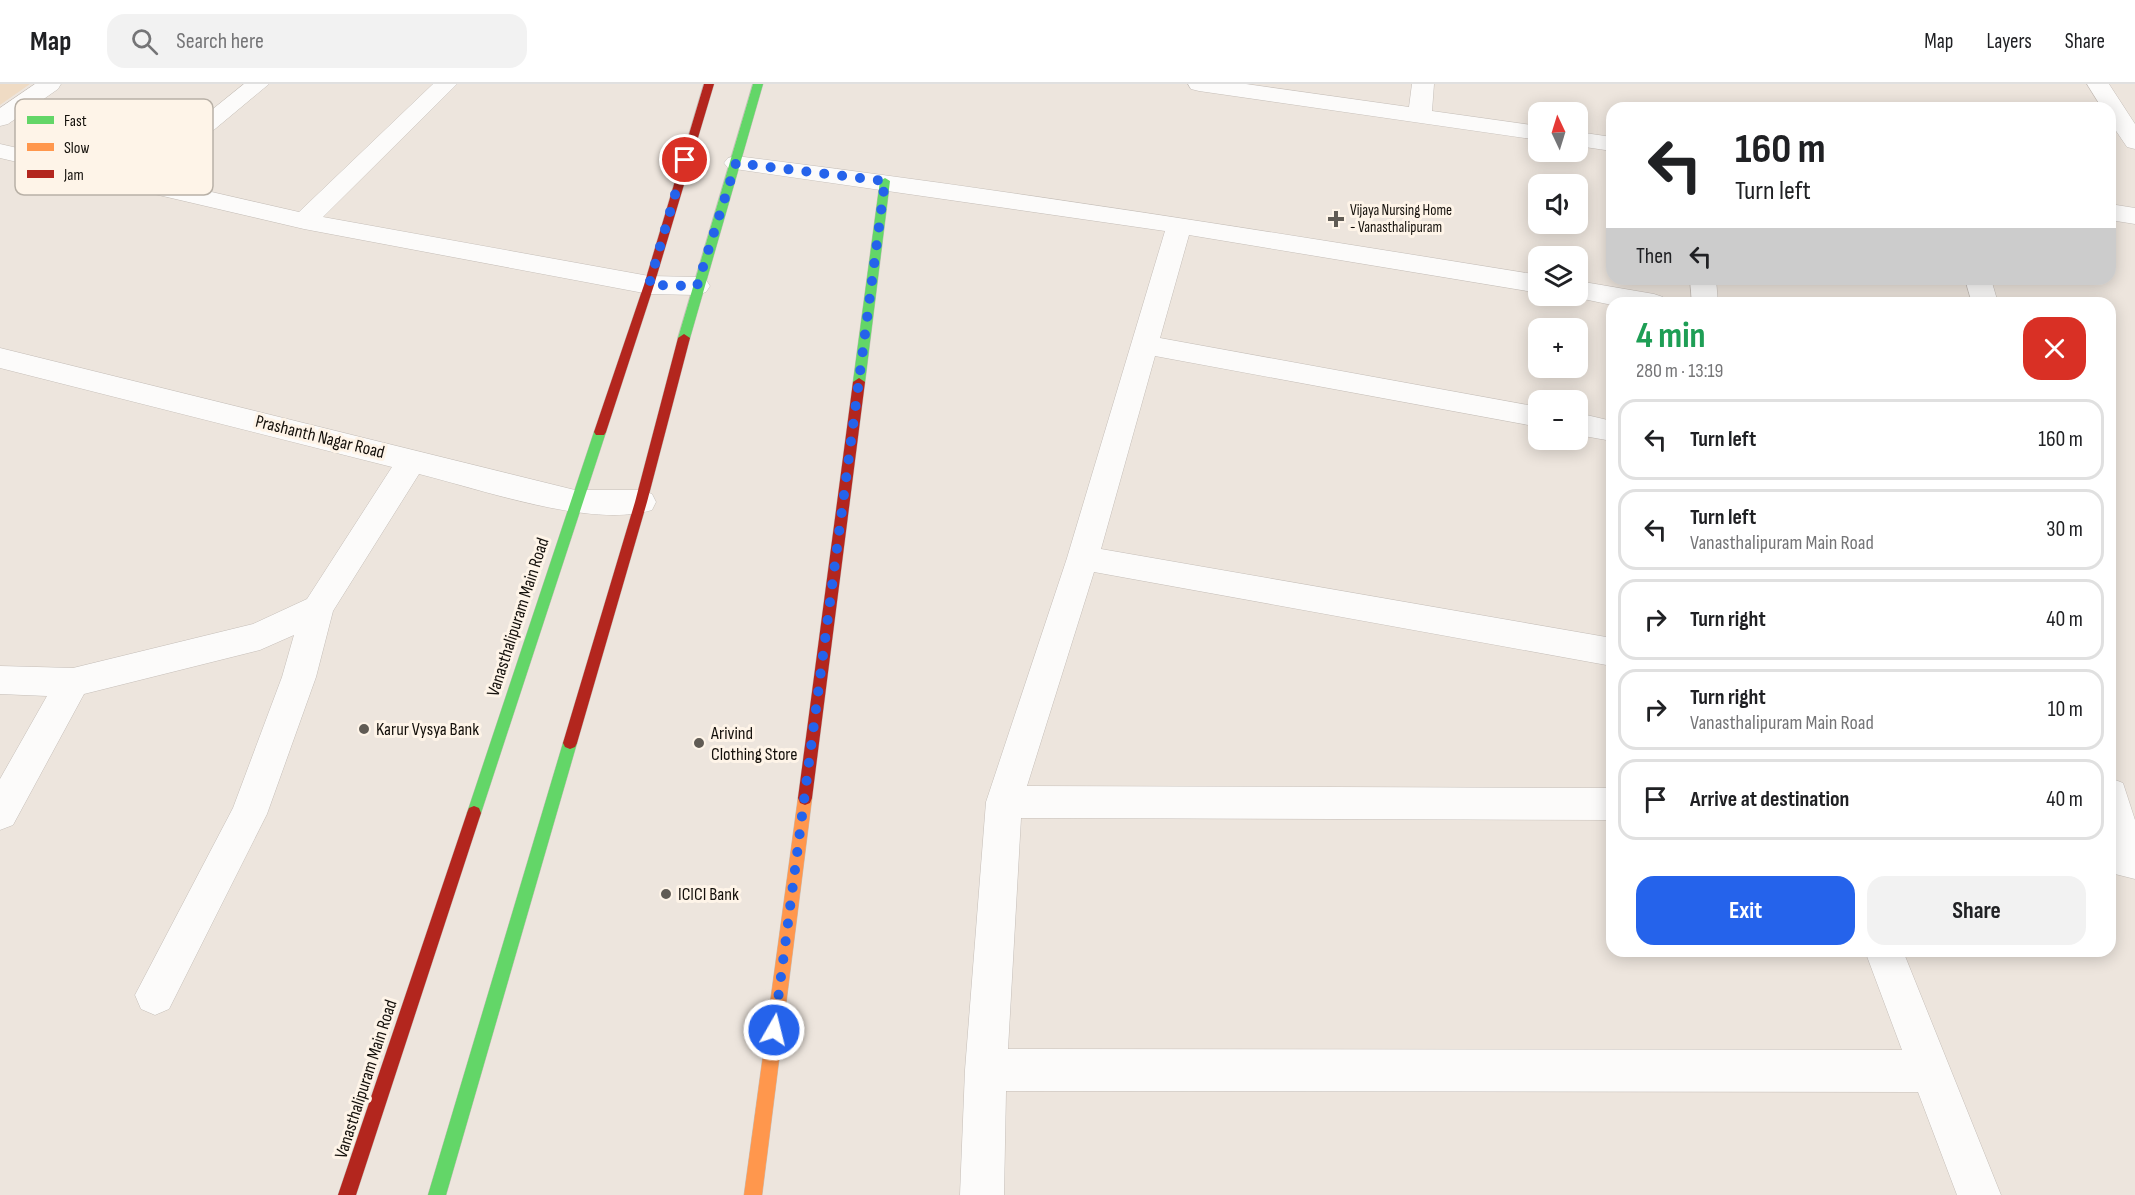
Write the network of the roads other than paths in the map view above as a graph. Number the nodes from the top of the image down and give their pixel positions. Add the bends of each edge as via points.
1 (50, 84) edge
2 (258, 84) edge
3 (446, 84) edge
4 (709, 84) edge
5 (758, 84) edge
6 (1199, 84) edge
7 (1423, 84) edge
8 (2098, 84) edge
9 (29, 99) edge
10 (2110, 102) edge
11 (15, 108) edge
12 (2116, 111) edge
13 (1420, 116) junction
14 (0, 119) edge
15 (213, 120) edge
16 (1528, 131) edge
17 (2132, 135) edge
18 (1588, 140) edge
19 (1606, 143) edge
20 (0, 151) edge
21 (15, 154) edge
22 (736, 163) junction
23 (885, 181) junction
24 (194, 195) edge
25 (2116, 213) edge
26 (2135, 216) edge
27 (304, 220) junction
28 (1179, 225) junction
29 (1528, 282) edge
30 (649, 285) junction
31 (697, 286) junction
32 (1588, 292) edge
33 (1619, 297) edge
34 (1145, 345) junction
35 (0, 358) edge
36 (1528, 415) edge
37 (1588, 426) edge
38 (1606, 430) edge
39 (412, 459) junction
40 (575, 502) junction
41 (640, 502) junction
42 (1083, 558) junction
43 (318, 608) junction
44 (1606, 651) edge
45 (0, 680) edge
46 (73, 682) junction
47 (1004, 802) junction
48 (1606, 804) edge
49 (0, 813) edge
50 (2116, 813) edge
51 (2133, 867) edge
52 (1886, 957) edge
53 (155, 995) dead end
54 (986, 1070) junction
55 (1931, 1071) junction
56 (347, 1195) edge
57 (437, 1195) edge
58 (753, 1195) edge
59 (982, 1195) edge
60 (1979, 1195) edge

1 - 9 street
2 - 15 street
3 - 27 street
4 - 30 street, Vanasthalipuram Main Road
5 - 22 street
6 - 13 street
7 - 13 street
8 - 10 street
11 - 14 street
12 - 17 street
13 - 16 street
18 - 19 street
20 - 21 street
22 - 23 street
22 - 31 street
23 - 28 street
23 - 58 street
24 - 27 street
25 - 26 street
27 - 30 street
28 - 29 street
28 - 34 street
30 - 31 street
30 - 40 street, Vanasthalipuram Main Road
31 - 41 street
32 - 33 street
34 - 36 street
34 - 42 street
35 - 39 street, Prashanth Nagar Road
37 - 38 street
39 - 40 street, Prashanth Nagar Road
39 - 43 street
40 - 41 street, Prashanth Nagar Road
40 - 56 street, Vanasthalipuram Main Road
41 - 57 street
42 - 44 street
42 - 47 street
43 - 46 street via 260,636
43 - 53 street via 299,677 249,814
45 - 46 street
46 - 49 street
47 - 48 street
47 - 54 street
50 - 51 street
52 - 55 street
54 - 55 street
54 - 59 street
55 - 60 street

